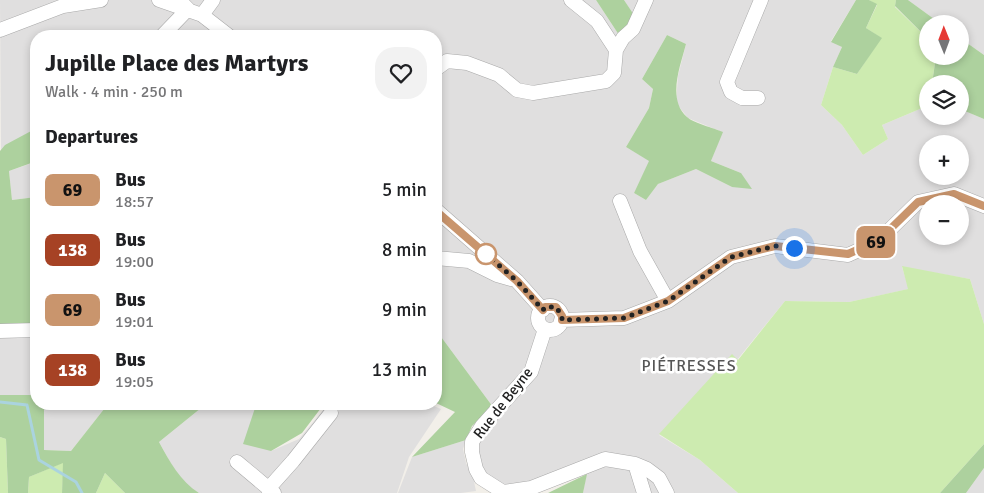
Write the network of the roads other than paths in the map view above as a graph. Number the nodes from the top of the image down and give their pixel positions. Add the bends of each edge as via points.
1 (101, 0) edge
2 (159, 0) edge
3 (213, 0) edge
4 (571, 0) edge
5 (646, 0) edge
6 (761, 0) edge
7 (183, 4) edge
8 (202, 15) junction
9 (0, 30) edge
10 (166, 30) edge
11 (221, 30) edge
12 (616, 50) junction
13 (442, 65) edge
14 (758, 98) dead end
15 (620, 201) dead end
16 (984, 206) edge
17 (442, 215) edge
18 (442, 259) edge
19 (517, 281) junction
20 (668, 301) junction
21 (543, 310) junction
22 (562, 320) junction
23 (545, 329) junction
24 (30, 330) edge
25 (0, 331) edge
26 (331, 414) dead end
27 (237, 462) dead end
28 (635, 464) junction
29 (488, 490) edge
30 (271, 491) edge
31 (644, 493) edge
32 (667, 493) edge

1 - 9 street via 63,6
2 - 7 street
3 - 8 street
4 - 12 street via 597,21
5 - 12 street via 634,29
6 - 14 street via 727,82 731,92 742,98
7 - 8 street
7 - 10 street
8 - 11 street
12 - 13 street via 614,73 606,81 533,93 518,90 499,75 467,63 447,61
15 - 20 street via 640,251
16 - 20 street via 954,194 918,202 878,241 848,254 775,246 731,257
17 - 19 street
18 - 19 street via 469,261
19 - 21 street
20 - 22 street via 624,318
21 - 22 street via 556,307
21 - 23 street via 538,315 540,326
22 - 23 street via 560,326
23 - 29 street, Rue de Beyne via 531,372 482,426 472,442 476,469
24 - 25 street
26 - 30 street
27 - 30 street
28 - 29 street, Rue de Beyne via 604,459 531,488 503,492
28 - 31 street
28 - 32 street, Rue de Beyne via 659,478

